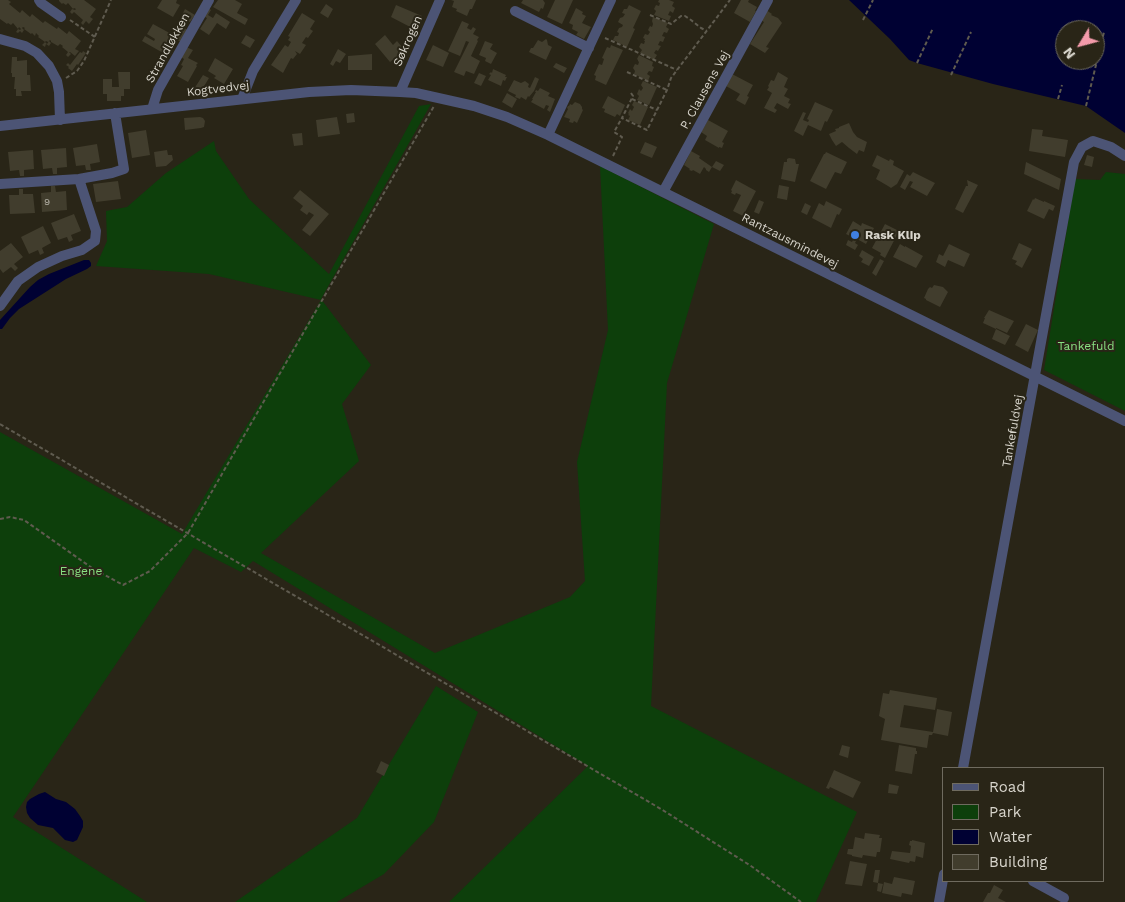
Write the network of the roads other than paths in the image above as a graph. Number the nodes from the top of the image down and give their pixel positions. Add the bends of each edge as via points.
1 (39, 0) edge
2 (209, 0) edge
3 (296, 0) edge
4 (440, 0) edge
5 (611, 0) edge
6 (768, 0) edge
7 (515, 11) dead end
8 (61, 17) road end
9 (0, 38) edge
10 (590, 48) junction
11 (400, 92) junction
12 (242, 98) junction
13 (438, 98) joint
14 (152, 109) junction
15 (115, 114) junction
16 (60, 120) junction
17 (0, 126) edge
18 (548, 135) junction
19 (1125, 156) edge
20 (79, 179) junction
21 (0, 184) edge
22 (663, 192) junction
23 (0, 306) edge
24 (1035, 376) junction
25 (1125, 421) edge
26 (963, 767) edge
27 (943, 882) edge
28 (1036, 882) edge
29 (1064, 898) dead end
30 (939, 902) edge

1 - 8 street
2 - 14 street, Strandløkken via 158,90
3 - 12 street via 253,72
4 - 11 street, Søkrogen
5 - 10 street
6 - 22 street, P. Clausens Vej
7 - 10 street
9 - 16 street via 25,46 49,66 57,81
10 - 18 street
11 - 12 street, Kogtvedvej via 351,90
11 - 13 street, Kogtvedvej
12 - 14 street, Kogtvedvej
13 - 18 street, Rantzausmindevej via 507,117
14 - 15 street, Kogtvedvej
15 - 16 street, Kogtvedvej
15 - 20 street via 124,169
16 - 17 street, Kogtvedvej
18 - 22 street, Rantzausmindevej
19 - 24 street, Tankefuldvej via 1111,146 1093,142 1082,147 1074,162
20 - 21 street
20 - 23 street via 96,231 95,241 82,250 38,267 18,282
22 - 24 street, Rantzausmindevej
24 - 25 street, Rantzausmindevej
24 - 26 street, Tankefuldvej
27 - 30 street
28 - 29 street

